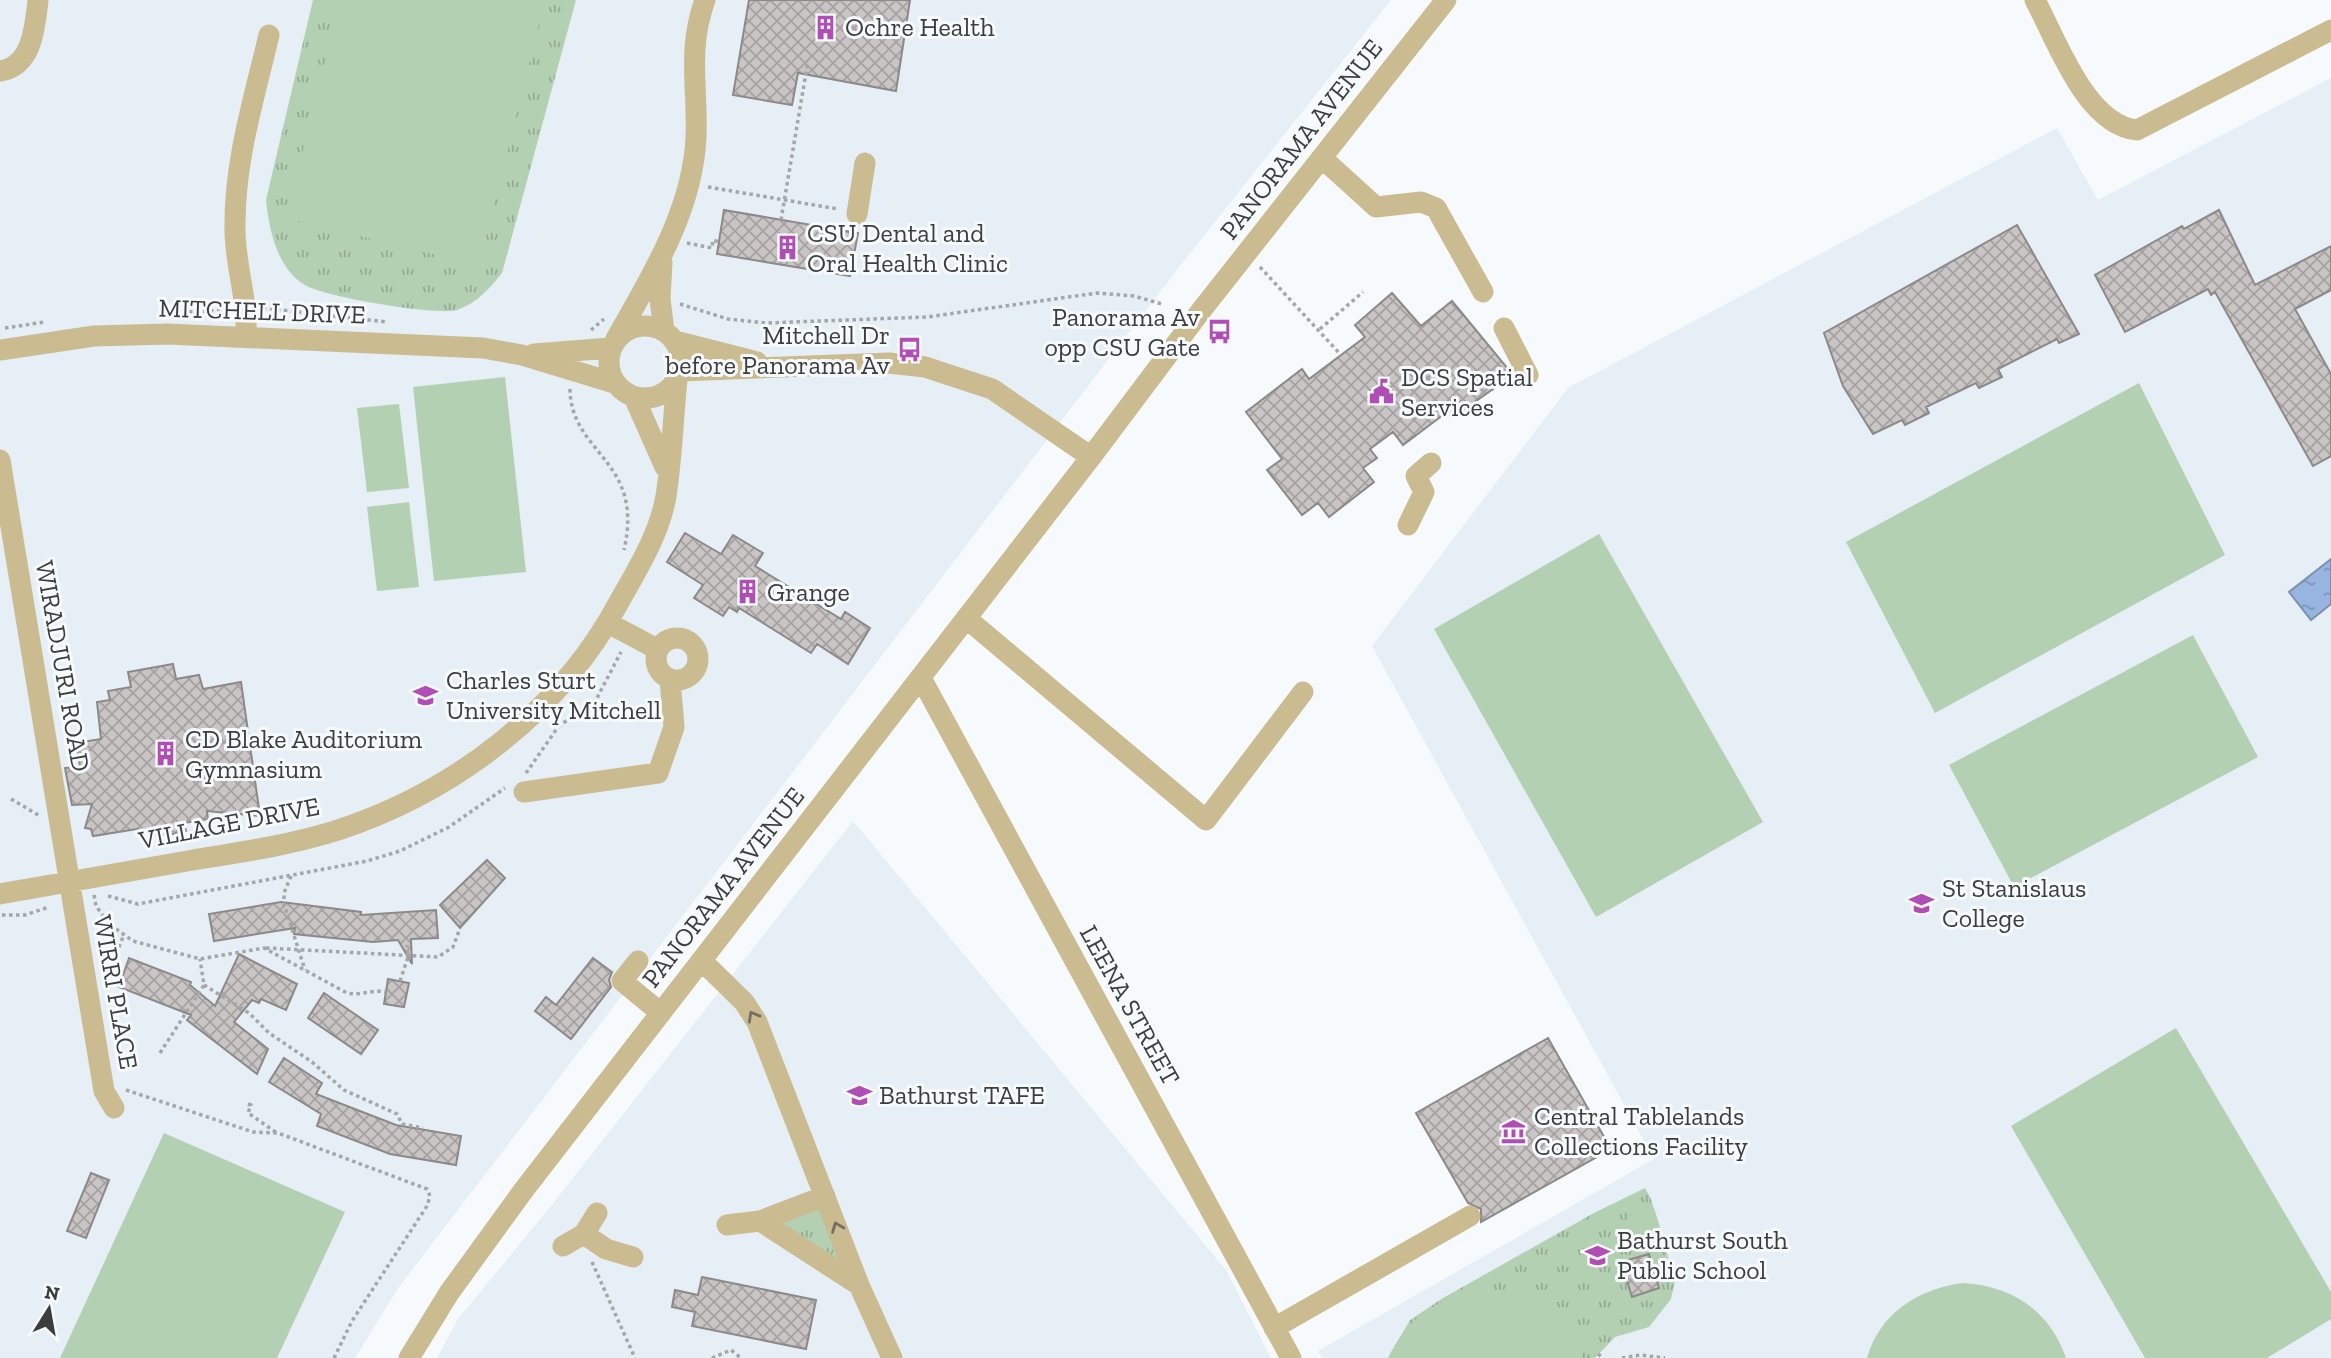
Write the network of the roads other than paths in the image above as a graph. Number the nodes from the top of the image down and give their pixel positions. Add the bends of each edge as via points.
1 (38, 0) edge
2 (705, 0) edge
3 (1446, 0) edge
4 (2035, 0) edge
5 (2331, 30) edge
6 (270, 35) dead end
7 (0, 71) edge
8 (1322, 158) junction
9 (865, 163) dead end
10 (850, 212) road end
11 (663, 257) junction
12 (1483, 292) dead end
13 (1504, 328) dead end
14 (246, 336) junction
15 (670, 336) junction
16 (613, 343) junction
17 (0, 349) edge
18 (577, 361) junction
19 (779, 367) junction
20 (1528, 374) dead end
21 (678, 376) junction
22 (614, 383) junction
23 (634, 397) junction
24 (1091, 457) junction
25 (0, 460) edge
26 (1431, 463) dead end
27 (667, 472) junction
28 (1408, 526) dead end
29 (966, 618) junction
30 (608, 623) junction
31 (657, 649) junction
32 (920, 678) junction
33 (670, 679) junction
34 (1303, 692) dead end
35 (524, 792) dead end
36 (80, 880) junction
37 (0, 894) edge
38 (638, 961) dead end
39 (702, 961) junction
40 (661, 1013) junction
41 (114, 1108) dead end
42 (825, 1196) junction
43 (597, 1213) dead end
44 (1470, 1216) dead end
45 (760, 1222) junction
46 (727, 1225) dead end
47 (584, 1234) junction
48 (563, 1246) dead end
49 (633, 1257) dead end
50 (859, 1286) junction
51 (1274, 1328) junction
52 (409, 1358) edge
53 (892, 1358) edge
54 (1291, 1358) edge

1 - 7 street via 27,53 8,70
2 - 11 street via 692,61 693,159
3 - 8 street, PANORAMA AVENUE
4 - 5 street via 2093,105 2114,124 2137,130
6 - 14 street via 236,171 235,233 247,309
8 - 12 street via 1376,207 1421,202 1436,208
8 - 24 street, PANORAMA AVENUE
9 - 10 street
11 - 15 street via 660,299
11 - 16 street
13 - 20 street
14 - 17 street, MITCHELL DRIVE via 94,336
14 - 18 street, MITCHELL DRIVE via 483,348
15 - 16 street via 645,325 624,331
15 - 19 street
15 - 21 street via 681,361
16 - 18 street, MITCHELL DRIVE
16 - 22 street via 608,360
18 - 22 street, MITCHELL DRIVE
19 - 21 street
19 - 24 street via 889,363 949,373 992,389
21 - 23 street via 659,396
21 - 27 street, VILLAGE DRIVE
22 - 23 street
23 - 27 street
24 - 29 street, PANORAMA AVENUE
25 - 36 street, WIRADJURI ROAD via 60,816
26 - 28 street via 1416,477 1424,492
27 - 30 street, VILLAGE DRIVE via 662,510
29 - 32 street, PANORAMA AVENUE
29 - 34 street via 1206,820
30 - 31 street
30 - 36 street, VILLAGE DRIVE via 574,671 526,721 475,762 408,802 340,829 279,845
31 - 33 street via 657,667
31 - 33 street via 678,638 697,651 692,674 686,679
32 - 39 street, PANORAMA AVENUE
32 - 51 street, LEENA STREET
33 - 35 street via 674,727 658,773
36 - 37 street, VILLAGE DRIVE
36 - 41 street, WIRRI PLACE via 104,1091
38 - 40 street via 622,981
39 - 40 street, PANORAMA AVENUE
42 -> 39 street via 751,1010
40 - 52 street, PANORAMA AVENUE via 523,1191 449,1293
42 - 45 street
50 -> 42 street
43 - 47 street
44 - 51 street
45 - 46 street
45 - 50 street
47 - 48 street
47 - 49 street via 606,1249
50 - 53 street
51 - 54 street, LEENA STREET

